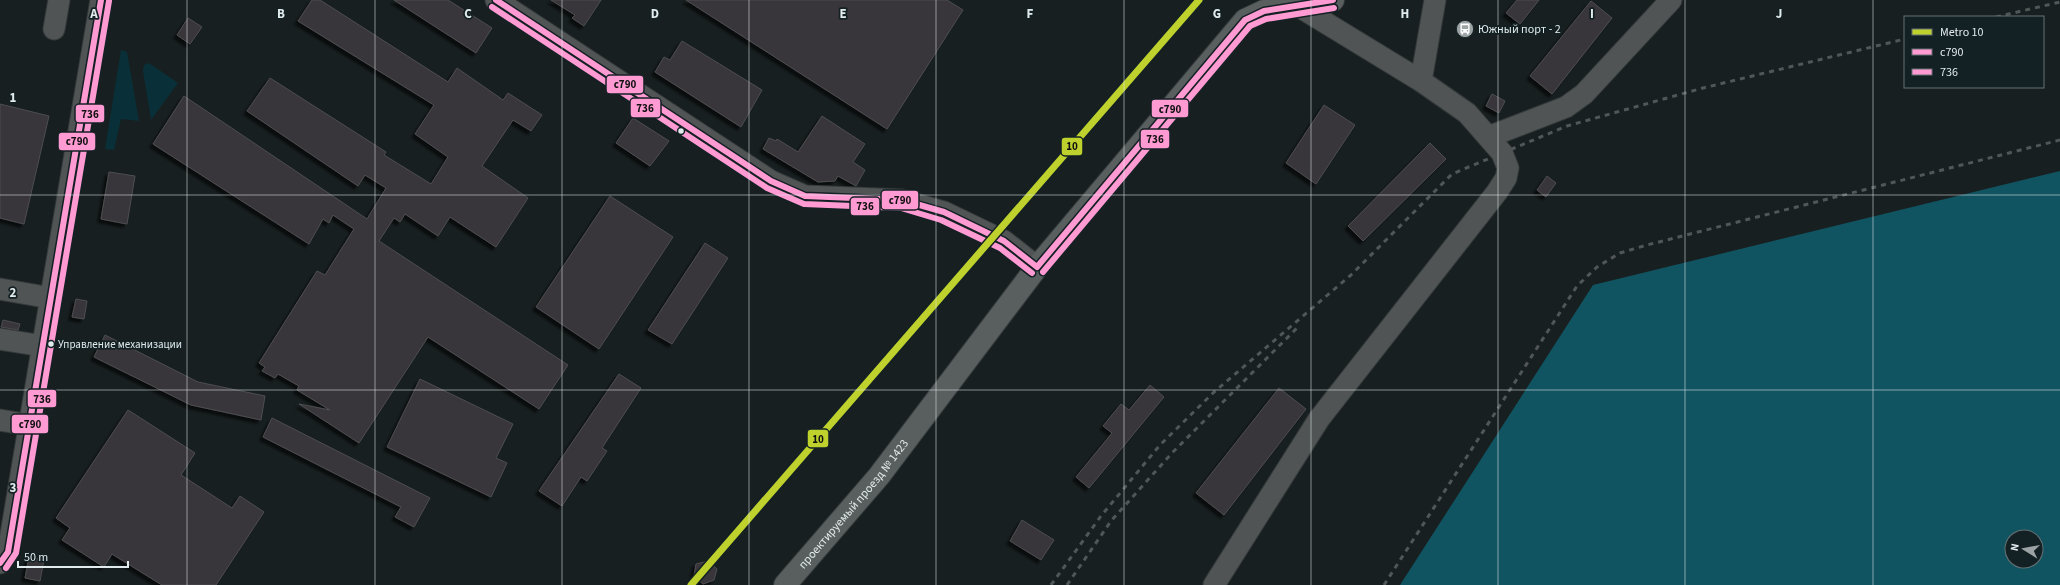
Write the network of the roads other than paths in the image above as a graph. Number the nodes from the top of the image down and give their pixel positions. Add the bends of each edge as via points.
1 (59, 0) edge
2 (101, 0) edge
3 (496, 0) edge
4 (1332, 0) edge
5 (1435, 0) edge
6 (1671, 0) edge
7 (1298, 6) junction
8 (54, 29) dead end
9 (1421, 81) junction
10 (1488, 137) junction
11 (1037, 267) junction
12 (0, 289) edge
13 (51, 298) junction
14 (0, 339) edge
15 (43, 346) junction
16 (0, 420) edge
17 (30, 425) junction
18 (0, 563) edge
19 (785, 585) edge
20 (1214, 585) edge

1 - 8 street
2 - 13 street
3 - 11 street via 771,181 805,196 902,200 944,212 1004,241
4 - 7 main road, проектируемый проезд № 1423
5 - 9 street
6 - 10 street via 1584,94 1566,107
7 - 9 street
7 - 11 main road, проектируемый проезд № 1423 via 1264,11 1245,20
9 - 10 street via 1467,113
10 - 20 street via 1502,153 1508,168 1498,192 1318,419
11 - 19 main road, проектируемый проезд № 1423 via 879,476
12 - 13 street
13 - 15 street
14 - 15 street
15 - 17 street
16 - 17 street
17 - 18 street via 8,552

